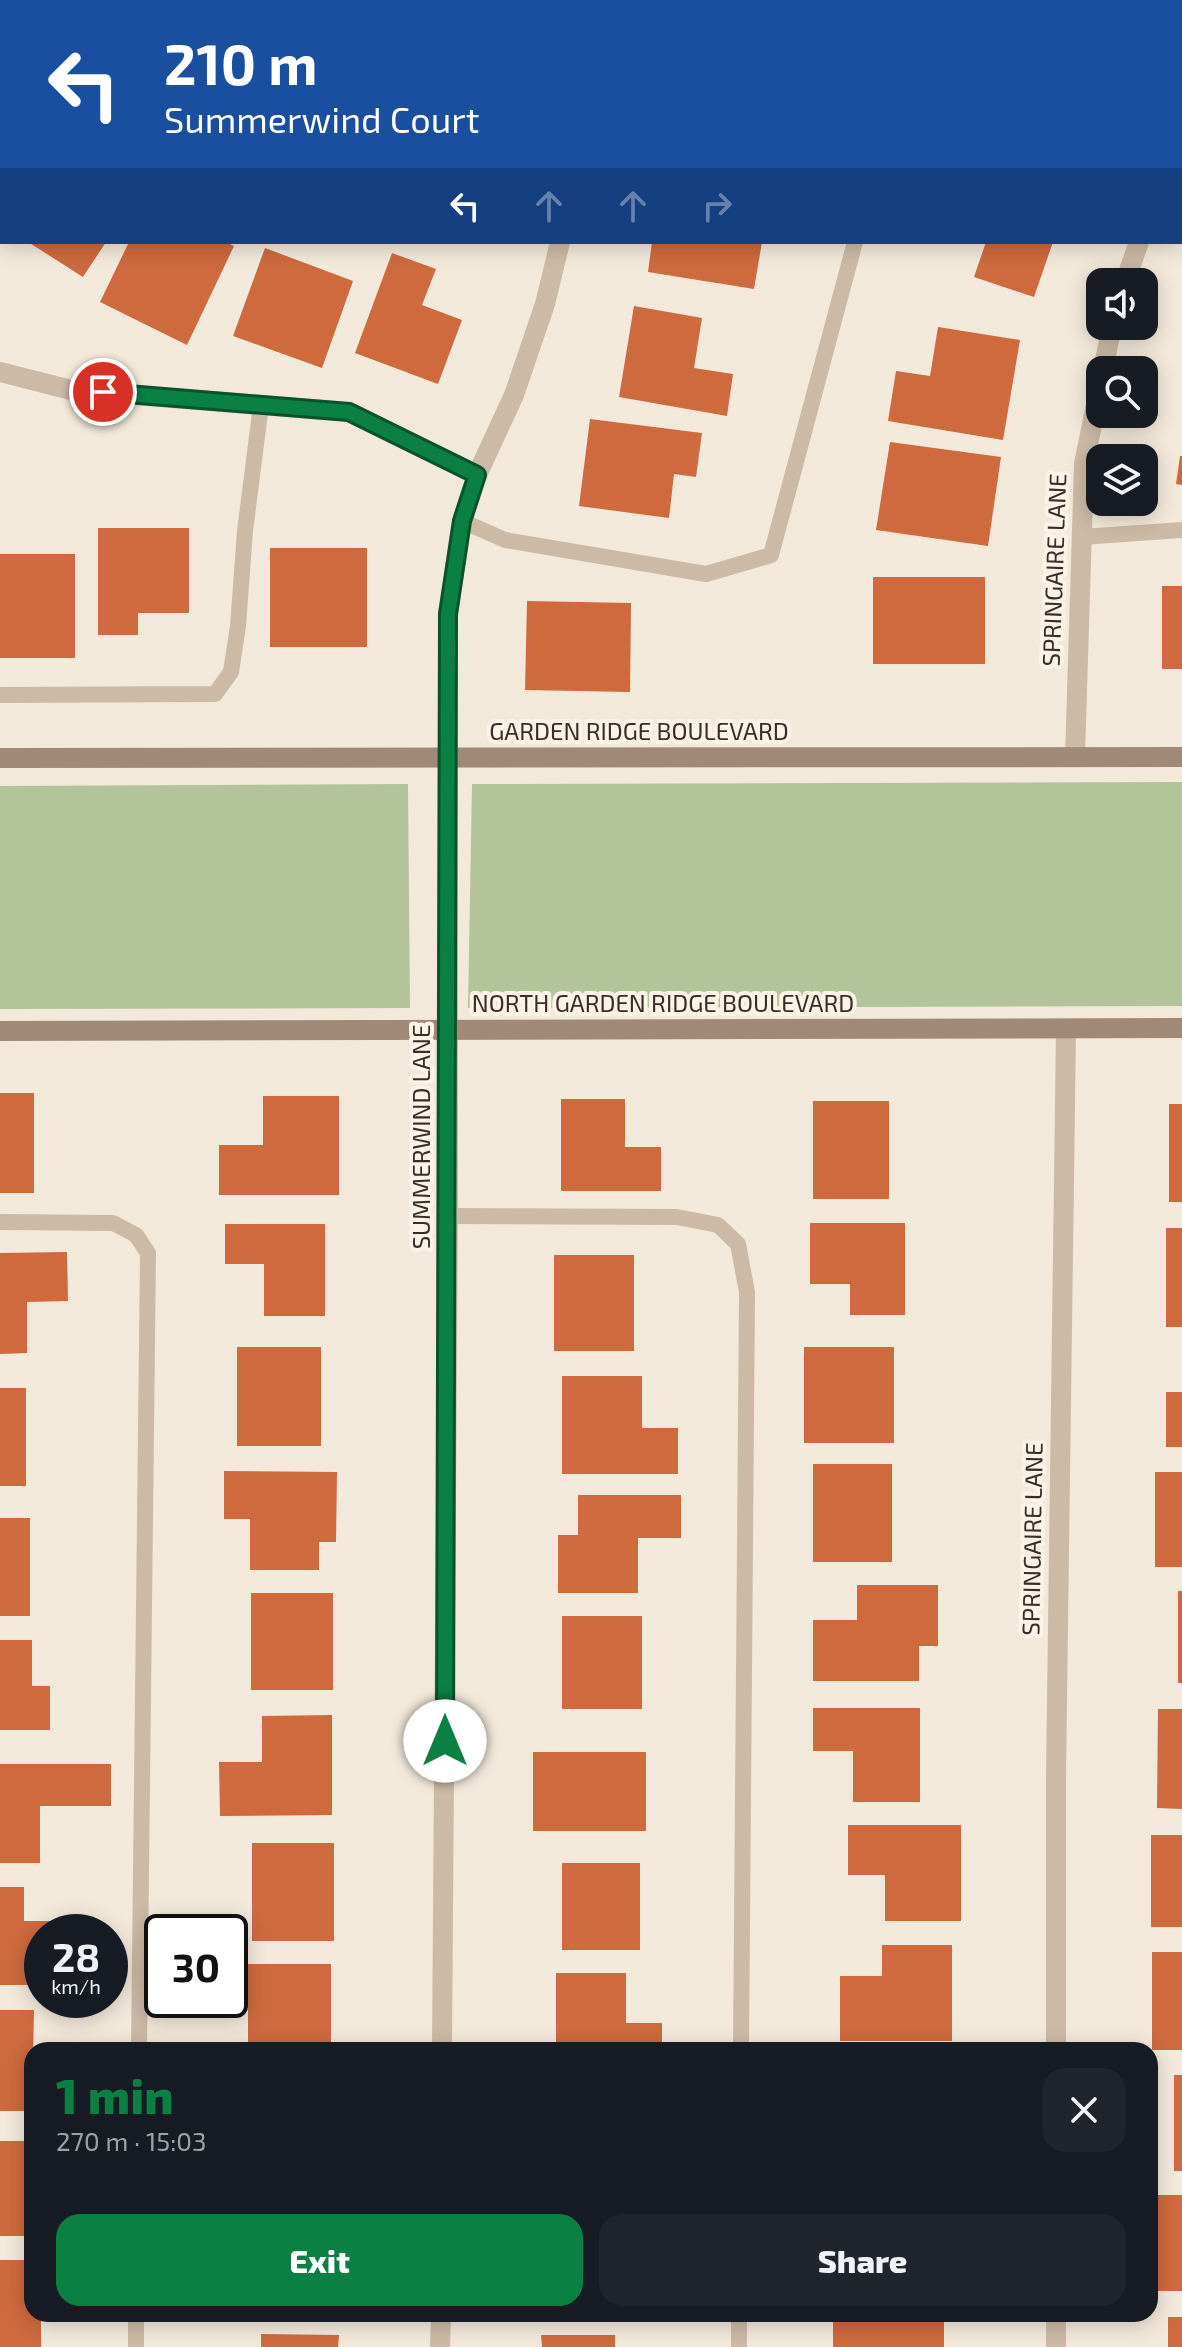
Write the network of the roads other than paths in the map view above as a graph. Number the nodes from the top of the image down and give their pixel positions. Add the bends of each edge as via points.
1 (560, 244) edge
2 (854, 244) edge
3 (1138, 244) edge
4 (1130, 268) edge
5 (0, 372) edge
6 (261, 405) junction
7 (1091, 428) edge
8 (477, 475) junction
9 (462, 521) junction
10 (1182, 530) edge
11 (1082, 537) junction
12 (0, 695) edge
13 (1075, 757) junction
14 (1182, 757) edge
15 (0, 758) edge
16 (448, 758) junction
17 (1182, 1028) edge
18 (1066, 1029) junction
19 (448, 1030) junction
20 (0, 1031) edge
21 (448, 1216) junction
22 (0, 1222) edge
23 (139, 2042) edge
24 (442, 2042) edge
25 (741, 2042) edge
26 (1056, 2042) edge
27 (136, 2322) edge
28 (441, 2322) edge
29 (739, 2322) edge
30 (1056, 2322) edge
31 (136, 2347) edge
32 (440, 2347) edge
33 (739, 2347) edge
34 (1056, 2347) edge

1 - 8 street, SUMMERWIND LANE via 519,380
2 - 9 lane via 771,555 706,574 505,540
3 - 4 street
5 - 6 street via 71,390
6 - 8 street via 349,412
6 - 12 lane via 231,672 215,694
7 - 11 street, SPRINGAIRE LANE via 1084,464
8 - 9 street, SUMMERWIND LANE
9 - 16 street, SUMMERWIND LANE via 448,614
10 - 11 lane
11 - 13 street, SPRINGAIRE LANE
13 - 14 main road, GARDEN RIDGE BOULEVARD
13 - 16 main road, GARDEN RIDGE BOULEVARD
15 - 16 main road, GARDEN RIDGE BOULEVARD
16 - 19 street, SUMMERWIND LANE
17 - 18 main road, NORTH GARDEN RIDGE BOULEVARD
18 - 19 main road, NORTH GARDEN RIDGE BOULEVARD
18 - 26 street, SPRINGAIRE LANE
19 - 20 main road, NORTH GARDEN RIDGE BOULEVARD
19 - 21 street, SUMMERWIND LANE
21 - 24 street, SUMMERWIND LANE
21 - 25 lane via 677,1217 718,1225 738,1244 747,1292
22 - 23 lane via 113,1223 136,1235 148,1253
27 - 31 lane
28 - 32 street
29 - 33 lane
30 - 34 street

